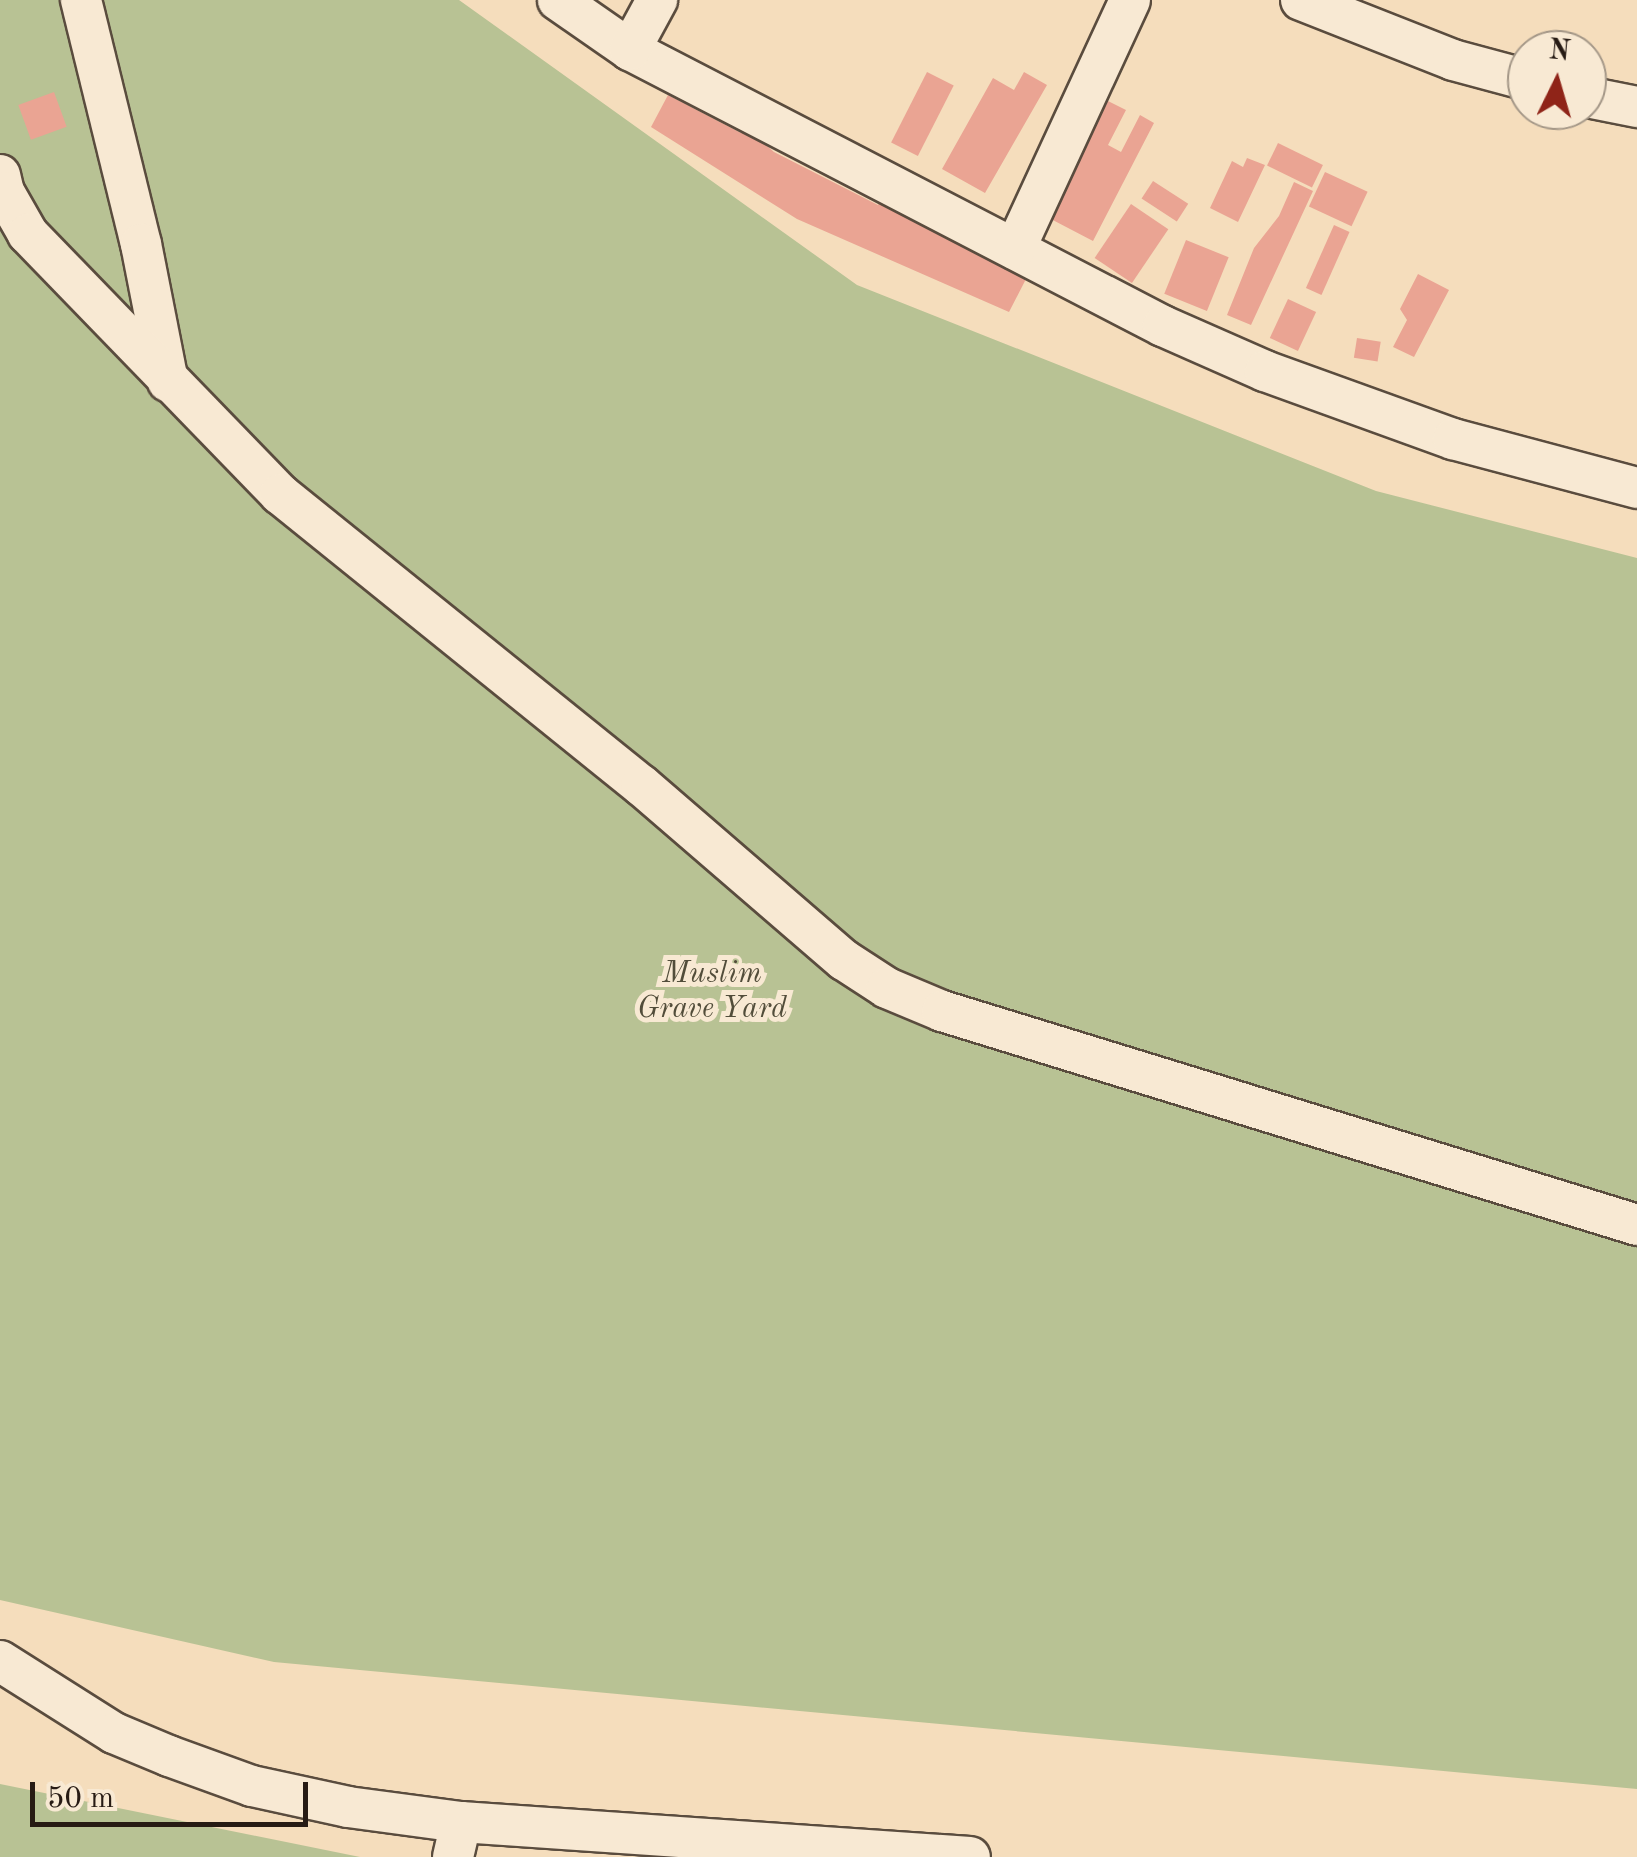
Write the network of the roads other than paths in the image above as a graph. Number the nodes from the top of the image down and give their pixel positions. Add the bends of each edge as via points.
1 (81, 0) edge
2 (558, 0) edge
3 (657, 0) edge
4 (1130, 0) edge
5 (1300, 0) edge
6 (630, 50) junction
7 (1507, 75) edge
8 (1607, 100) edge
9 (1637, 107) edge
10 (0, 175) edge
11 (1015, 248) junction
12 (168, 380) junction
13 (1635, 482) edge
14 (1637, 1225) edge
15 (0, 1661) edge
16 (457, 1840) edge
17 (970, 1857) edge

1 - 12 street
2 - 6 street
3 - 6 street
4 - 11 street
5 - 7 street
6 - 11 street
8 - 9 street
10 - 12 street via 28,234
11 - 13 street via 1265,371 1454,439
12 - 14 street via 280,494 641,785 844,960 887,988 942,1012
15 - 16 street via 114,1733 235,1780
16 - 17 street

